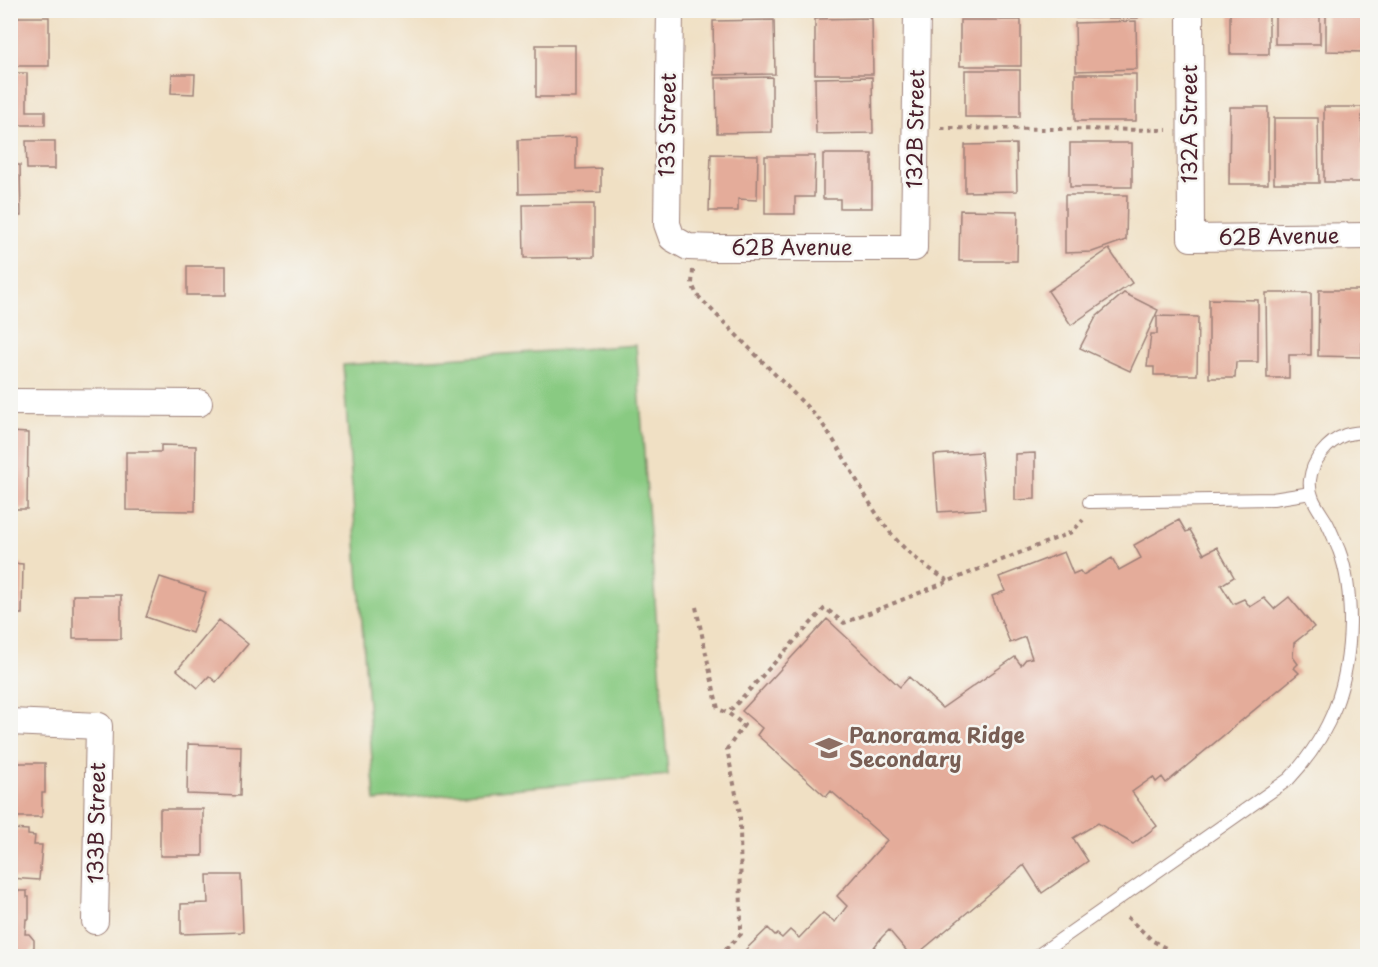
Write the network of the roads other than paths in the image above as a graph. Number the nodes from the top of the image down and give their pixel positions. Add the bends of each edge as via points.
1 (670, 10) edge
2 (917, 10) edge
3 (1190, 10) edge
4 (1368, 236) edge
5 (672, 238) joint
6 (1191, 238) joint
7 (914, 248) joint
8 (10, 402) edge
9 (200, 402) dead end
10 (1368, 432) edge
11 (1311, 493) junction
12 (1095, 502) road end
13 (10, 722) edge
14 (95, 921) dead end
15 (1037, 957) edge

1 - 5 street, 133 Street via 667,224
2 - 7 street, 132B Street
3 - 6 street, 132A Street
4 - 6 street, 62B Avenue
5 - 7 street, 62B Avenue via 688,247
8 - 9 street
10 - 11 lane via 1344,435 1319,455 1312,470
11 - 12 lane via 1273,499
11 - 15 lane via 1342,558 1350,599 1346,668 1328,724 1307,759 1289,779
13 - 14 street, 133B Street via 99,726

